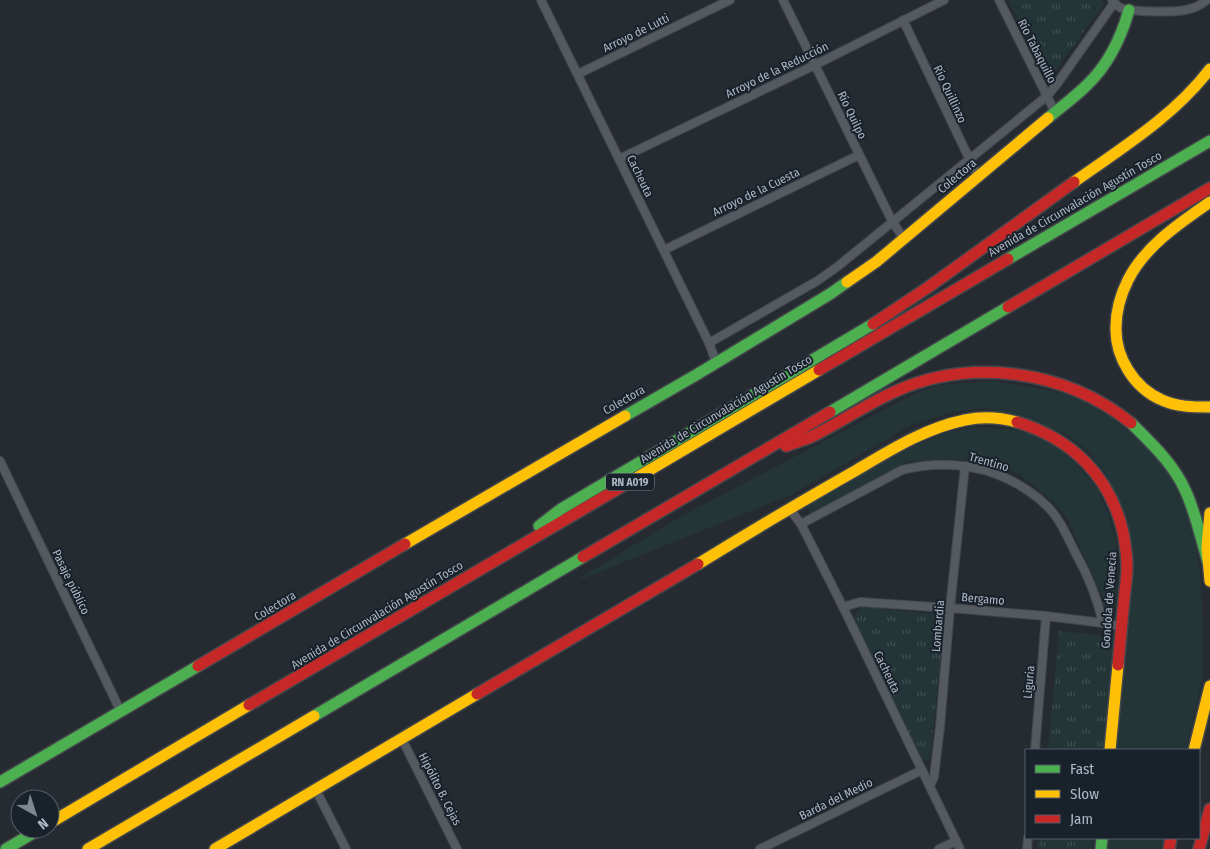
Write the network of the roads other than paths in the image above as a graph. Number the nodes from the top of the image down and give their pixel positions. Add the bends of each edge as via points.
1 (541, 0) edge
2 (730, 0) edge
3 (783, 0) edge
4 (944, 0) edge
5 (999, 0) edge
6 (1207, 0) edge
7 (1113, 1) edge
8 (1129, 5) edge
9 (903, 20) junction
10 (815, 65) junction
11 (1209, 70) edge
12 (578, 74) junction
13 (1047, 96) junction
14 (1055, 112) junction
15 (1210, 141) edge
16 (859, 154) junction
17 (619, 159) junction
18 (969, 159) junction
19 (978, 177) junction
20 (1210, 188) edge
21 (1210, 202) edge
22 (892, 222) junction
23 (904, 239) junction
24 (664, 250) junction
25 (709, 343) junction
26 (716, 362) junction
27 (1210, 407) edge
28 (0, 461) edge
29 (743, 463) junction
30 (965, 466) junction
31 (789, 508) junction
32 (1210, 513) edge
33 (801, 524) junction
34 (492, 563) junction
35 (1209, 567) edge
36 (1210, 580) edge
37 (843, 607) junction
38 (950, 608) junction
39 (1046, 616) junction
40 (1103, 623) junction
41 (1121, 626) junction
42 (1210, 686) edge
43 (121, 712) junction
44 (402, 739) junction
45 (1035, 749) edge
46 (1110, 749) edge
47 (1194, 749) edge
48 (922, 770) junction
49 (0, 782) edge
50 (930, 786) junction
51 (316, 790) junction
52 (1210, 809) edge
53 (60, 817) edge
54 (23, 839) edge
55 (956, 841) junction
56 (6, 849) edge
57 (88, 849) edge
58 (215, 849) edge
59 (346, 849) edge
60 (457, 849) edge
61 (760, 849) edge
62 (939, 849) edge
63 (960, 849) edge
64 (1198, 849) edge

1 - 12 street, Cacheuta
2 - 12 street, Arroyo de Lutti
3 - 10 street, Río Quilpo
4 - 9 street, Arroyo de la Reducción
5 - 13 street, Río Tabaquillo
6 - 8 street via 1177,12
7 - 8 street via 1119,7
7 - 13 street
8 - 14 main road, Colectora via 1121,34 1106,63 1087,85
9 - 10 street, Arroyo de la Reducción
9 - 18 street, Río Quillinzo
10 - 16 street, Río Quilpo
10 - 17 street, Arroyo de la Reducción
11 - 34 main road via 1197,86 1134,139 897,309 561,509
12 - 17 street, Cacheuta
13 - 14 street, Río Tabaquillo
13 - 18 street
14 - 19 main road, Colectora
15 - 34 main road, Avenida de Circunvalación Agustín Tosco / RN A019
16 - 22 street, Río Quilpo
16 - 24 street, Arroyo de la Cuesta
17 - 24 street, Cacheuta
18 - 19 street, Río Quillinzo
18 - 22 street
19 - 23 main road, Colectora
20 - 29 main road
21 - 27 main road via 1157,242 1143,258 1128,280 1115,318 1120,356 1136,382 1147,392 1174,406
22 - 23 street, Río Quilpo
22 - 25 street via 817,281
23 - 26 main road, Colectora via 830,294
24 - 25 street, Cacheuta
25 - 26 street, Cacheuta
26 - 43 main road, Colectora
28 - 43 street, Pasaje público
29 - 35 main road via 817,434 886,395 918,383 973,373 1030,376 1061,384 1093,398 1147,438 1183,484
29 - 57 main road
30 - 33 street, Trentino via 936,464 902,470
30 - 38 street, Lombardia
30 - 40 street, Trentino via 1009,478 1047,506 1061,524 1085,570
31 - 33 street, Cacheuta
31 - 41 main road, Gondola de Venecia via 930,431 986,417 1025,425 1063,443 1085,460 1111,498 1122,526 1126,551
31 - 44 main road
32 - 35 main road
33 - 37 street, Cacheuta
34 - 53 main road, Avenida de Circunvalación Agustín Tosco / RN A019
35 - 36 main road
37 - 38 street, Bergamo via 860,602
37 - 48 street, Cacheuta
38 - 39 street, Bergamo
38 - 50 street, Lombardia via 940,727 934,778
39 - 40 street, Bergamo
39 - 45 street, Liguria
40 - 41 street, Bergamo
41 - 46 main road, Gondola de Venecia
42 - 47 main road
43 - 49 main road, Colectora
44 - 51 main road
44 - 60 street, Hipólito B. Cejas
48 - 50 street, Cacheuta
48 - 61 street, Barda del Medio
50 - 55 street, Cacheuta
51 - 58 main road
51 - 59 street
52 - 64 main road
54 - 56 main road
55 - 62 street
55 - 63 street, Cacheuta

